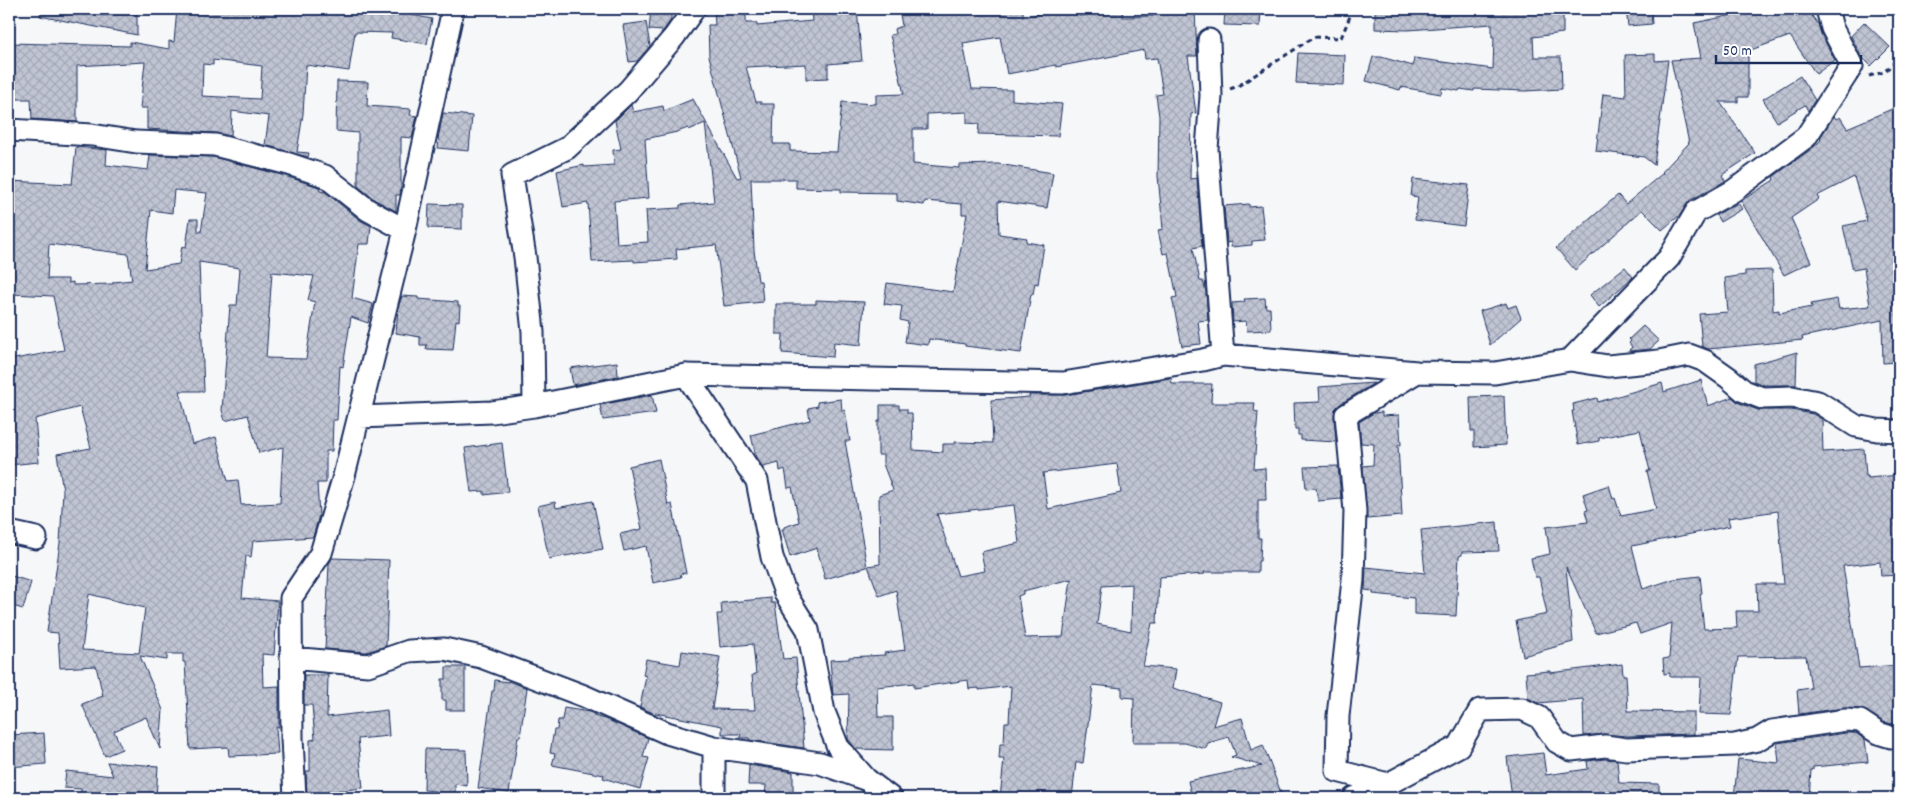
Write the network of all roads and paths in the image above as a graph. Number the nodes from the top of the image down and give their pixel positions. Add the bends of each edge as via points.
1 (453, 9) edge
2 (694, 9) edge
3 (1353, 9) edge
4 (1827, 9) edge
5 (1209, 40) dead end
6 (1899, 58) edge
7 (1852, 66) junction
8 (1211, 96) junction
9 (9, 130) edge
10 (405, 230) junction
11 (1223, 355) junction
12 (1570, 360) junction
13 (1417, 372) junction
14 (686, 375) junction
15 (534, 406) junction
16 (359, 417) junction
17 (1899, 430) edge
18 (9, 532) edge
19 (36, 538) dead end
20 (291, 658) junction
21 (1899, 737) edge
22 (714, 747) junction
23 (866, 779) junction
24 (1388, 784) junction
25 (295, 798) edge
26 (714, 798) edge
27 (891, 798) edge
28 (1354, 798) edge

1 - 10 street
2 - 15 street via 628,91 567,148 512,175 533,332
3 - 8 path via 1342,38 1314,37 1238,86
4 - 7 street via 1832,28
5 - 8 street
6 - 7 path via 1884,72 1866,77
7 - 12 street via 1806,137 1733,191 1696,212 1669,258
8 - 11 street via 1207,149
9 - 10 street via 136,142 215,145 325,176 368,210
10 - 16 street
11 - 13 street
11 - 14 street via 1063,384
12 - 13 street via 1495,373
12 - 17 street via 1608,366 1659,362 1689,355 1705,361 1744,391 1762,398 1792,397 1818,402 1856,426
13 - 24 street via 1346,415 1355,510 1353,580 1338,716 1337,771
14 - 15 street
14 - 23 street via 757,481 772,557 786,595 808,630 824,712 838,747
15 - 16 street via 492,412
16 - 20 street via 321,553 291,598
18 - 19 street
20 - 22 street via 368,665 409,651 444,649 481,657 584,696 667,733
20 - 25 street
21 - 24 street via 1878,733 1860,720 1846,720 1772,731 1757,740 1735,745 1626,749 1605,746 1571,750 1557,742 1539,717 1522,709 1480,710 1459,746
22 - 23 street via 820,763
22 - 26 street
23 - 27 street
24 - 28 street

